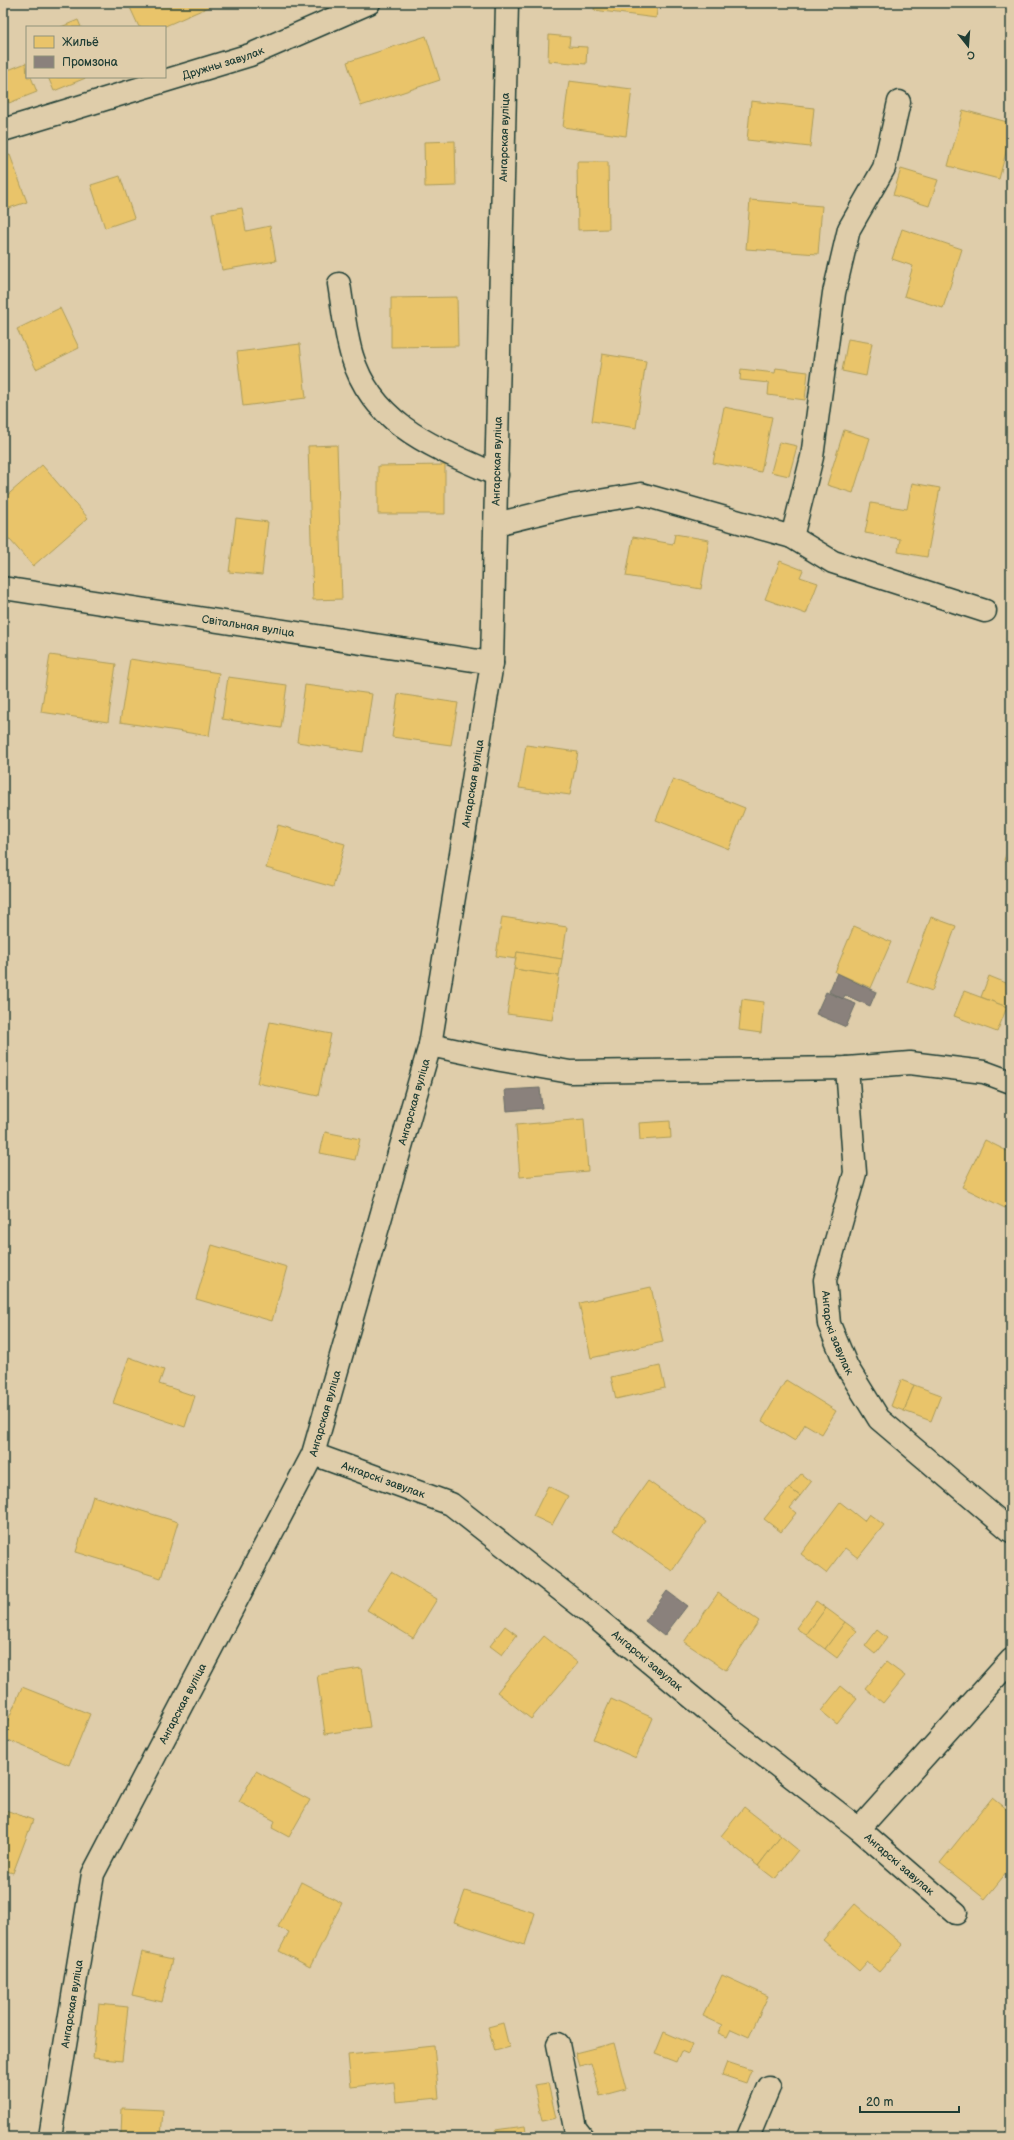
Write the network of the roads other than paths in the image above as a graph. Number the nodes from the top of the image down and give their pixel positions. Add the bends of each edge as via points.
1 (369, 3) edge
2 (507, 3) edge
3 (899, 102) dead end
4 (3, 130) edge
5 (339, 284) dead end
6 (497, 475) junction
7 (496, 524) junction
8 (792, 537) junction
9 (3, 588) edge
10 (986, 610) dead end
11 (492, 663) junction
12 (430, 1045) junction
13 (847, 1068) junction
14 (1011, 1082) edge
15 (313, 1454) junction
16 (1011, 1530) edge
17 (1011, 1660) edge
18 (859, 1829) junction
19 (956, 1913) dead end
20 (558, 2044) dead end
21 (769, 2087) dead end
22 (50, 2137) edge
23 (582, 2137) edge
24 (748, 2137) edge

1 - 4 street, Дружны завулак via 250,55
2 - 6 street, Ангарская вуліца
3 - 8 street via 884,168 849,229 834,293 812,457
5 - 6 street via 352,356 368,393 398,425 442,451
6 - 7 street, Ангарская вуліца
7 - 8 street via 569,506 641,494
7 - 11 street, Ангарская вуліца
8 - 10 street via 833,562
9 - 11 street, Світальная вуліца
11 - 12 street, Ангарская вуліца
12 - 13 street via 570,1072
12 - 15 street, Ангарская вуліца
13 - 14 street via 910,1063 984,1072
13 - 16 street, Ангарскі завулак via 855,1173 825,1280 829,1324 847,1367 879,1419
15 - 18 street, Ангарскі завулак via 451,1504
15 - 22 street, Ангарская вуліца via 93,1874
17 - 18 street
18 - 19 street, Ангарскі завулак
20 - 23 street via 575,2128
21 - 24 street

